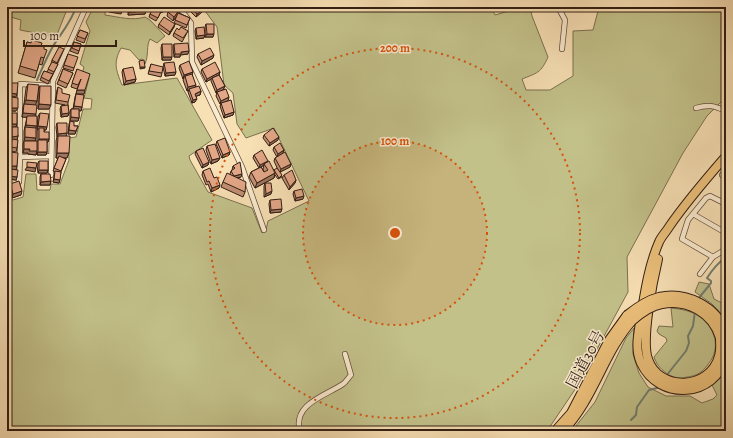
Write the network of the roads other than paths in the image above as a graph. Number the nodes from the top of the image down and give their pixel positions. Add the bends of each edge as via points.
1 (86, 7) edge
2 (179, 7) edge
3 (558, 7) edge
4 (562, 49) dead end
5 (53, 86) junction
6 (696, 108) dead end
7 (726, 111) edge
8 (51, 156) junction
9 (726, 156) edge
10 (20, 157) junction
11 (51, 175) edge
12 (19, 182) edge
13 (726, 204) edge
14 (693, 214) junction
15 (264, 230) dead end
16 (726, 233) edge
17 (726, 249) edge
18 (713, 257) junction
19 (700, 274) dead end
20 (630, 318) junction
21 (723, 336) edge
22 (344, 354) dead end
23 (726, 356) edge
24 (668, 384) junction
25 (300, 431) edge
26 (555, 431) edge
27 (562, 431) edge

1 - 5 street
2 - 15 street via 191,23 192,62 242,167
3 - 4 street via 565,20
5 - 8 street
5 - 10 street via 20,84
6 - 7 street via 713,105
8 - 10 street
8 - 11 street
9 - 24 highway, 国道30号 via 668,228 656,269 646,331 646,350 648,368
10 - 12 street
13 - 14 street via 710,196
14 - 16 street
14 - 18 street via 688,220 682,239
17 - 18 street
18 - 19 street
20 - 21 highway, 国道30号, bridge via 660,304 681,304 705,315
20 - 26 highway, 国道30号 via 609,340 578,402
20 - 27 highway, 国道30号 via 581,409
21 - 24 highway, 国道30号 via 719,355 708,373 695,381
22 - 25 street via 351,375 344,384 321,395 304,410 300,420
23 - 24 highway, 国道30号 via 713,379 698,388 682,390

